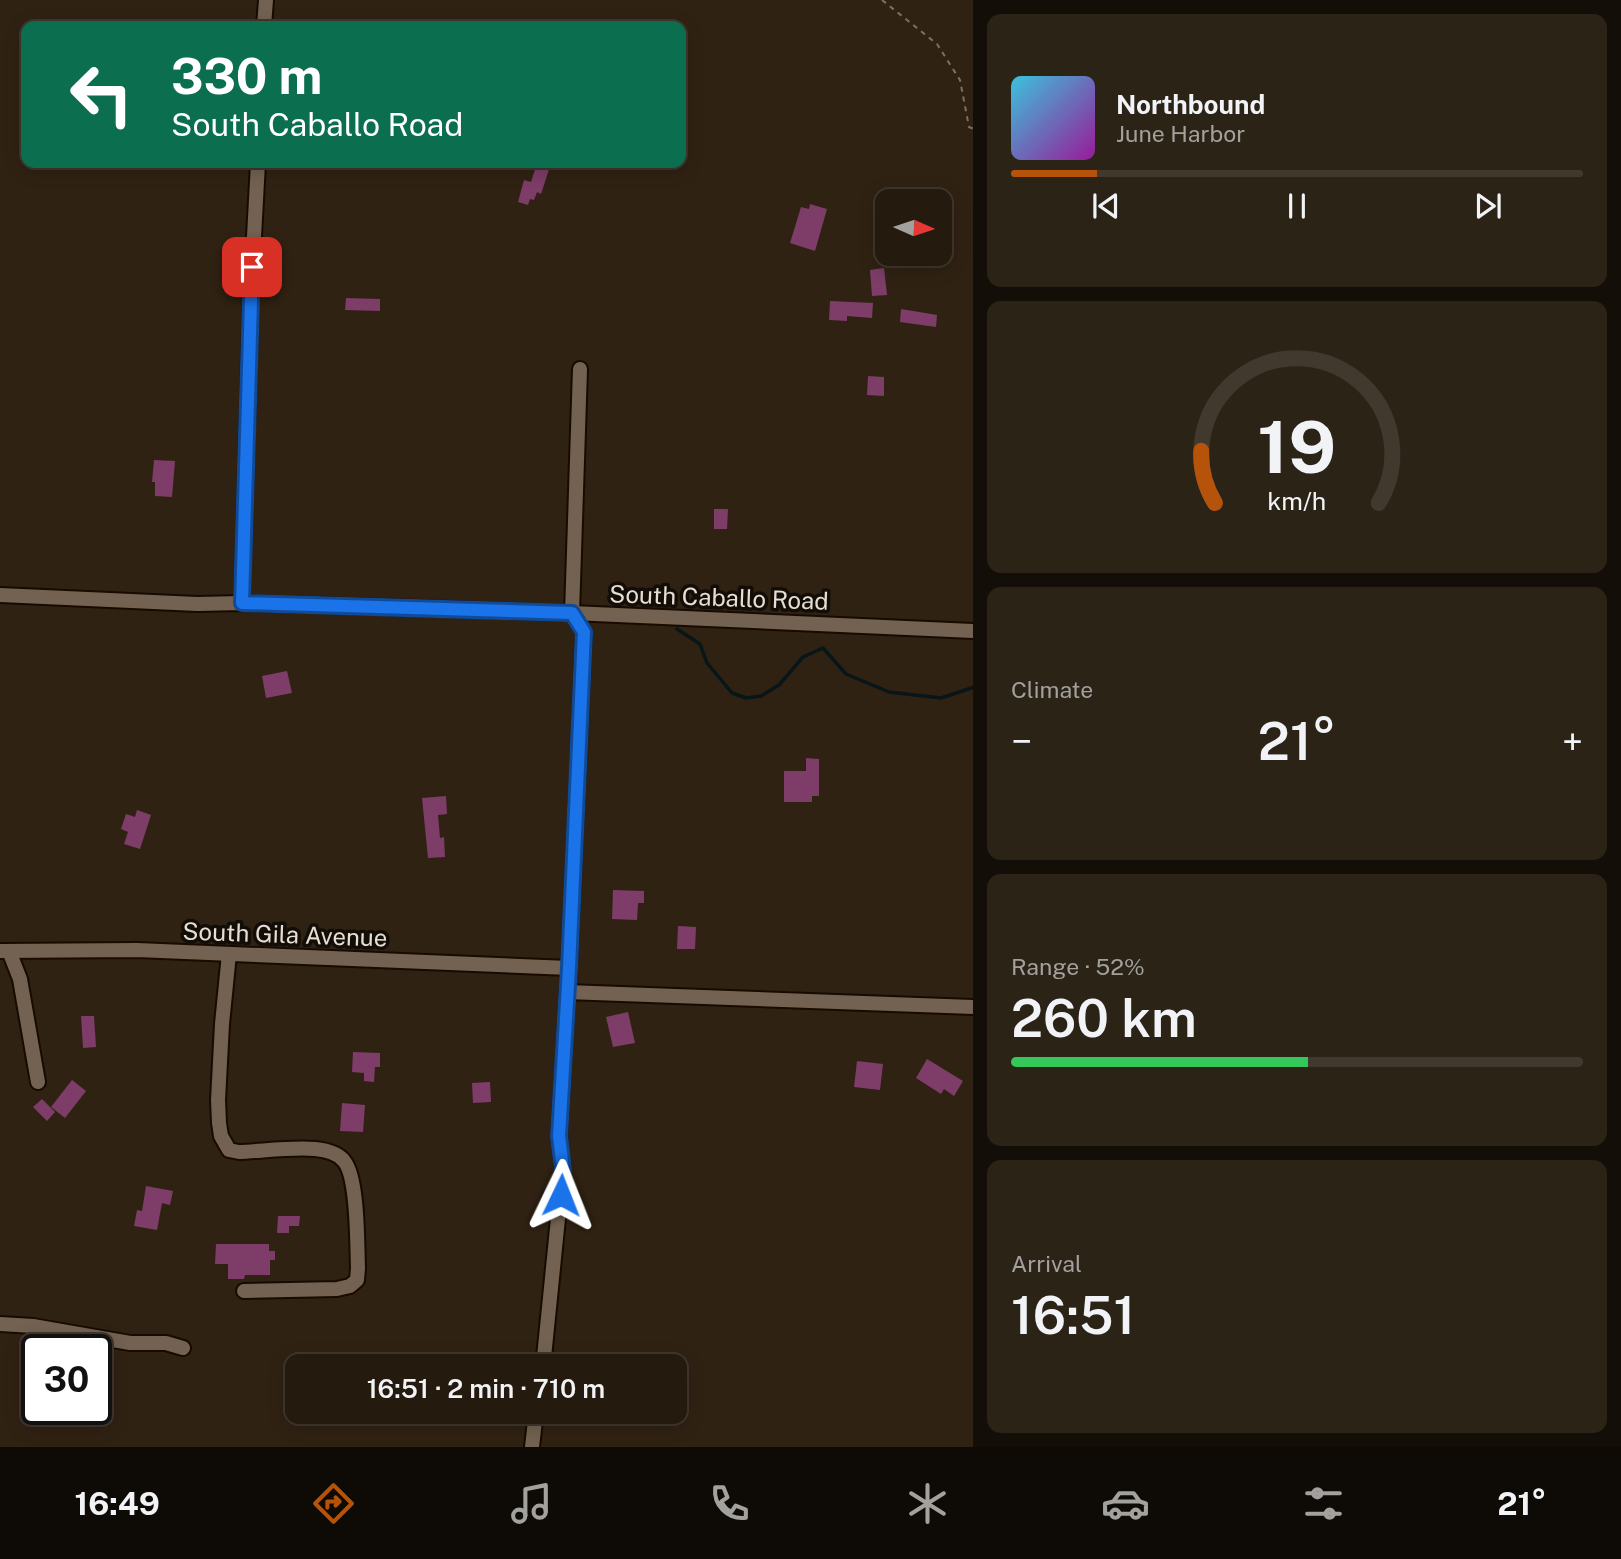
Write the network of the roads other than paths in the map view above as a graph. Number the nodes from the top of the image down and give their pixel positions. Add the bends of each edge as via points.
1 (266, 0) edge
2 (264, 21) edge
3 (258, 168) edge
4 (580, 369) dead end
5 (0, 595) edge
6 (242, 603) junction
7 (572, 613) junction
8 (973, 631) edge
9 (5, 951) edge
10 (229, 954) junction
11 (569, 968) junction
12 (567, 992) junction
13 (973, 1007) edge
14 (38, 1082) dead end
15 (244, 1290) dead end
16 (0, 1324) edge
17 (183, 1348) dead end
18 (544, 1354) edge
19 (535, 1424) edge
20 (532, 1447) edge

1 - 2 street
3 - 6 street
4 - 7 street
5 - 6 street, South Caballo Road
6 - 7 street, South Caballo Road
7 - 8 street, South Caballo Road
7 - 11 street via 584,632
9 - 10 street, South Gila Avenue
9 - 14 street via 20,979
10 - 11 street, South Gila Avenue
10 - 15 street via 219,1074 221,1136 229,1150 239,1152 316,1149 344,1160 353,1185 358,1268 357,1280 337,1289
11 - 12 street
12 - 13 street
12 - 18 street via 559,1136 563,1169
16 - 17 street
19 - 20 street

